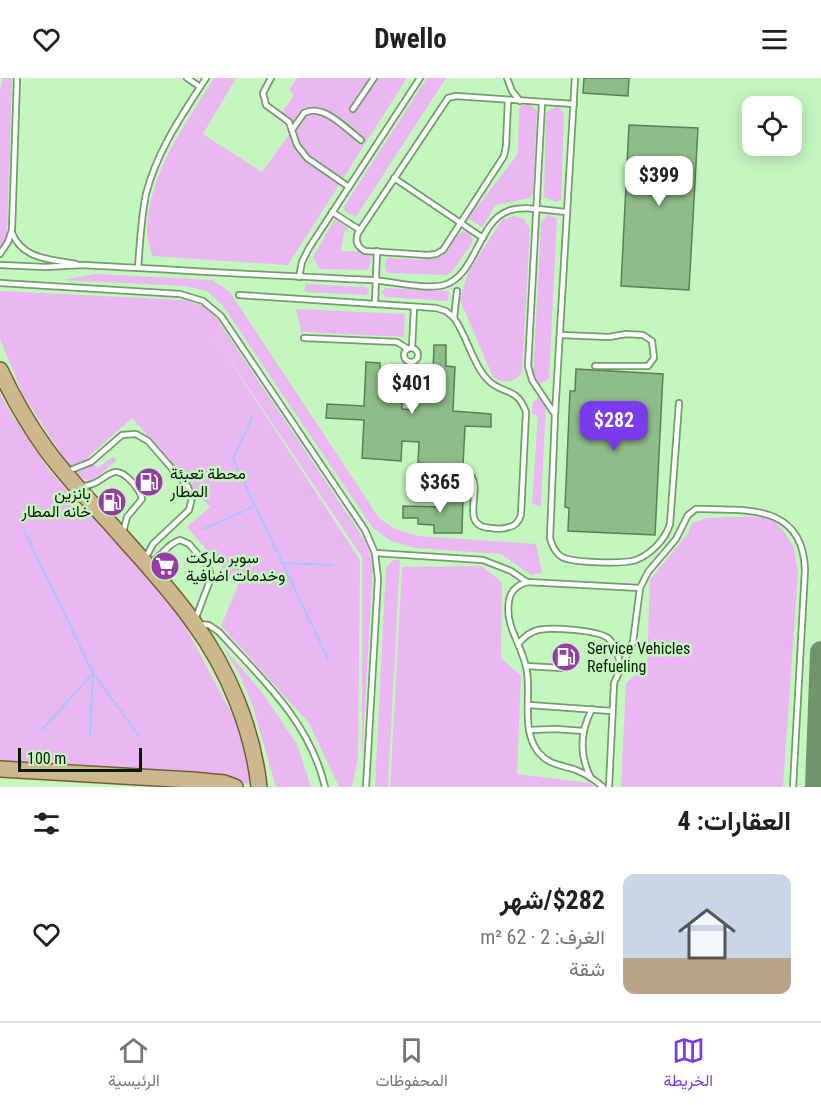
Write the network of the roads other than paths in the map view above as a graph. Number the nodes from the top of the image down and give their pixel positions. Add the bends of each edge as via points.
1 (17, 78) edge
2 (187, 78) edge
3 (206, 78) edge
4 (271, 78) edge
5 (374, 78) edge
6 (420, 78) edge
7 (507, 78) edge
8 (575, 78) edge
9 (200, 87) junction
10 (508, 100) junction
11 (520, 101) junction
12 (542, 103) junction
13 (574, 104) junction
14 (353, 109) dead end
15 (292, 130) junction
16 (361, 140) dead end
17 (394, 178) junction
18 (349, 187) junction
19 (537, 210) junction
20 (333, 212) junction
21 (567, 212) junction
22 (461, 223) junction
23 (12, 230) junction
24 (360, 230) junction
25 (483, 238) junction
26 (377, 251) junction
27 (0, 254) edge
28 (83, 265) junction
29 (0, 266) edge
30 (138, 268) junction
31 (299, 277) junction
32 (376, 280) junction
33 (0, 283) edge
34 (457, 291) dead end
35 (239, 295) dead end
36 (375, 304) junction
37 (414, 307) junction
38 (454, 318) junction
39 (561, 335) junction
40 (304, 338) dead end
41 (595, 366) dead end
42 (0, 370) edge
43 (679, 403) dead end
44 (555, 414) junction
45 (64, 472) junction
46 (75, 485) junction
47 (436, 493) dead end
48 (124, 538) junction
49 (375, 553) junction
50 (146, 563) junction
51 (527, 582) junction
52 (640, 588) junction
53 (195, 623) junction
54 (519, 644) junction
55 (526, 666) junction
56 (561, 668) dead end
57 (621, 668) junction
58 (529, 705) junction
59 (592, 709) junction
60 (612, 711) junction
61 (529, 730) junction
62 (583, 732) junction
63 (0, 769) edge
64 (591, 778) junction
65 (189, 784) edge
66 (235, 787) edge
67 (259, 787) edge
68 (325, 787) edge
69 (366, 787) edge
70 (603, 787) edge
71 (609, 787) edge
72 (793, 787) edge

1 - 23 lane
2 - 9 lane
3 - 9 lane
4 - 15 lane via 263,93 264,102 286,118
5 - 14 lane
6 - 18 lane
7 - 11 lane
8 - 13 lane
9 - 30 lane via 169,136 151,178 141,223
10 - 11 lane
10 - 17 lane via 448,98
10 - 22 lane via 504,156
11 - 12 lane
12 - 13 lane
12 - 19 lane
13 - 21 lane
15 - 16 lane via 304,113 318,110
15 - 18 lane via 303,154
17 - 22 lane
17 - 24 lane
18 - 20 lane
19 - 21 lane
19 - 25 lane via 507,211
19 - 44 lane via 528,366 532,380
20 - 24 lane
20 - 31 lane via 305,255
21 - 39 lane
22 - 25 lane
22 - 26 lane via 445,248 436,254
23 - 27 lane
23 - 28 lane via 21,248 32,255
24 - 26 lane via 356,240 359,247
25 - 32 lane via 460,275 450,283 431,286
26 - 32 lane
28 - 29 lane
28 - 30 lane
30 - 31 lane
31 - 32 lane
32 - 36 lane
33 - 49 lane via 180,294 210,305 365,530
34 - 38 lane
35 - 36 lane
36 - 37 lane
37 - 38 lane via 441,309
37 - 40 lane via 410,348 397,342
38 - 47 lane via 485,377 494,386 514,393 524,405 521,515 508,528 480,526 473,513 473,480 462,470 440,472
39 - 41 lane via 643,334 652,340 654,358 648,366
39 - 44 lane
42 - 45 main road via 33,430
43 - 44 lane via 668,530 644,555 625,562 572,560 554,549 550,538
45 - 46 main road
45 - 50 lane via 91,462 122,435 136,434 148,441 188,487 192,498 189,510 151,547
46 - 48 main road
46 - 48 lane via 94,485 114,471 126,475 142,499 125,520
48 - 50 main road
49 - 51 lane via 483,560 502,566
49 - 69 lane via 378,579
50 - 53 main road
50 - 53 lane via 156,560 180,540 189,544 207,565 210,579
51 - 52 lane
51 - 54 lane via 517,587 509,602 509,622
52 - 57 lane via 633,642
52 - 72 lane via 648,572 676,539 685,519 696,509 761,511 792,531 801,546 805,570
53 - 67 main road via 239,709
53 - 68 lane via 216,629 289,709 309,741
54 - 55 lane
54 - 57 lane via 541,629 597,633 615,646
55 - 56 lane
55 - 58 lane
57 - 60 lane via 614,683
58 - 59 lane
58 - 61 lane
59 - 60 lane
59 - 62 lane
60 - 71 lane
61 - 62 lane
61 - 64 lane via 543,758
62 - 64 lane via 583,756
63 - 65 main road
64 - 70 lane
65 - 66 main road via 224,783

